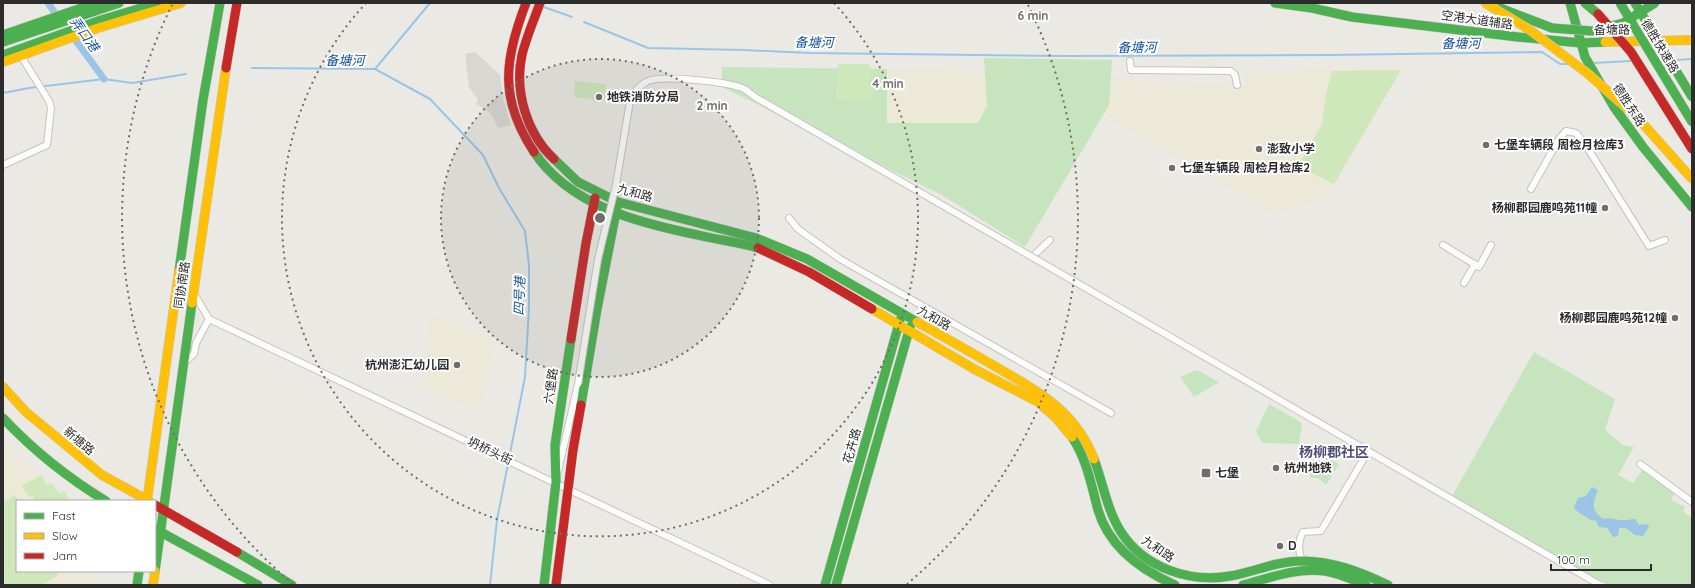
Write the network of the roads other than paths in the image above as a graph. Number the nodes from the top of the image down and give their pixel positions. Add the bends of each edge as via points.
1 (96, 3) edge
2 (119, 3) edge
3 (158, 3) edge
4 (181, 3) edge
5 (220, 3) edge
6 (237, 3) edge
7 (540, 3) edge
8 (1275, 3) edge
9 (1486, 3) edge
10 (1570, 3) edge
11 (1585, 3) edge
12 (1620, 3) edge
13 (1635, 3) edge
14 (1655, 3) edge
15 (524, 7) edge
16 (3, 35) edge
17 (1692, 40) edge
18 (3, 42) edge
19 (1581, 43) junction
20 (3, 55) edge
21 (21, 56) junction
22 (1130, 60) dead end
23 (3, 62) edge
24 (1237, 85) dead end
25 (1692, 96) edge
26 (1692, 122) edge
27 (1692, 149) edge
28 (3, 165) edge
29 (1692, 179) edge
30 (1531, 189) dead end
31 (597, 193) junction
32 (594, 202) junction
33 (618, 202) junction
34 (1692, 207) edge
35 (616, 213) junction
36 (789, 218) dead end
37 (1050, 240) dead end
38 (1665, 240) dead end
39 (1443, 245) dead end
40 (1491, 245) dead end
41 (1032, 257) junction
42 (1475, 264) junction
43 (1464, 283) dead end
44 (193, 292) junction
45 (902, 313) junction
46 (209, 319) junction
47 (913, 319) junction
48 (899, 325) junction
49 (909, 331) junction
50 (183, 364) junction
51 (578, 384) junction
52 (3, 387) edge
53 (1111, 413) dead end
54 (3, 418) edge
55 (574, 450) junction
56 (1362, 460) dead end
57 (1640, 464) dead end
58 (556, 482) junction
59 (569, 489) junction
60 (104, 500) edge
61 (146, 500) edge
62 (150, 500) edge
63 (1692, 502) edge
64 (156, 505) edge
65 (164, 510) junction
66 (158, 530) edge
67 (156, 557) edge
68 (1302, 561) junction
69 (1168, 571) junction
70 (139, 572) edge
71 (155, 572) edge
72 (1181, 576) junction
73 (1162, 583) edge
74 (137, 585) edge
75 (153, 585) edge
76 (258, 585) edge
77 (292, 585) edge
78 (544, 585) edge
79 (556, 585) edge
80 (770, 585) edge
81 (825, 585) edge
82 (836, 585) edge
83 (1176, 585) edge
84 (1244, 585) edge
85 (1366, 585) edge
86 (1388, 585) edge
87 (1600, 585) edge

1 - 16 main road
2 - 18 main road
3 - 20 main road via 101,20
4 - 21 main road via 98,28
5 - 62 main road, 同协南路 via 203,100
6 - 44 main road, 同协南路
7 - 31 main road, 九和路 via 524,49 520,76 522,104 528,122 548,154 578,182
8 - 19 main road, 空港大道辅路 via 1352,17
9 - 14 main road, bridge via 1552,28 1592,30 1623,24
9 - 29 main road, bridge via 1530,30 1626,107
10 - 19 main road, 德胜东路
11 - 27 main road, bridge via 1631,52
12 - 26 main road, 德胜快速路, bridge
13 - 25 main road, 德胜快速路, bridge
15 - 32 main road, 九和路 via 513,37 508,66 518,124 545,168 569,188
17 - 19 main road, 备塘路
19 - 34 main road, 德胜东路 via 1586,59 1614,106 1643,147
21 - 23 main road
21 - 28 street via 51,108 47,145
22 - 24 street via 1132,70 1231,71 1235,75
30 - 38 street via 1559,139 1566,132 1576,133 1586,144 1649,246
31 - 32 main road, 六堡路
31 - 33 main road, 九和路
32 - 35 main road, 九和路
32 - 58 main road, 六堡路 via 564,383 556,445
33 - 35 main road
33 - 45 main road, 九和路 via 756,238 807,259
35 - 48 main road, 九和路 via 707,238 760,249 808,271
35 - 55 main road via 597,308
36 - 53 street via 798,229 840,259
37 - 41 street
39 - 42 street
40 - 42 street via 1479,267
41 - 51 street, bridge via 755,97 744,88 673,78 648,81 638,87 630,101 616,185 598,259
41 - 87 street, bridge
42 - 43 street
44 - 46 street
44 - 50 main road, 同协南路
45 - 47 main road, 九和路
45 - 48 main road, 花卉路
46 - 50 street via 196,343 194,354
46 - 58 street, 坍桥头街
47 - 49 main road, 花卉路
47 - 69 main road, 九和路 via 1043,394 1058,406 1081,434 1090,451 1118,528 1134,548
48 - 49 main road, 九和路
48 - 81 main road, 花卉路
49 - 73 main road, 九和路 via 1049,411 1076,443 1087,467 1100,516 1109,534 1131,559
49 - 82 main road, 花卉路
50 - 65 main road, 同协南路
51 - 55 street
51 - 58 street
52 - 61 main road, 新塘路 via 26,412 102,475
54 - 60 main road via 20,437 57,469
55 - 59 main road
56 - 68 street via 1321,531 1303,532 1299,540
57 - 63 street
58 - 59 street, 坍桥头街
58 - 78 main road, 六堡路
59 - 79 main road
59 - 80 street, 坍桥头街
64 - 65 main road, 新塘路
65 - 66 main road, 同协南路
65 - 77 main road, 新塘路
66 - 67 main road, 同协南路
66 - 76 main road
68 - 72 main road, 九和路 via 1270,564 1218,578
68 - 86 main road, 九和路 via 1330,563 1358,570
69 - 72 main road, 九和路
69 - 73 main road
70 - 74 main road
71 - 75 main road, 同协南路
72 - 83 main road
73 - 83 main road, 九和路
84 - 85 main road via 1307,571 1324,571

